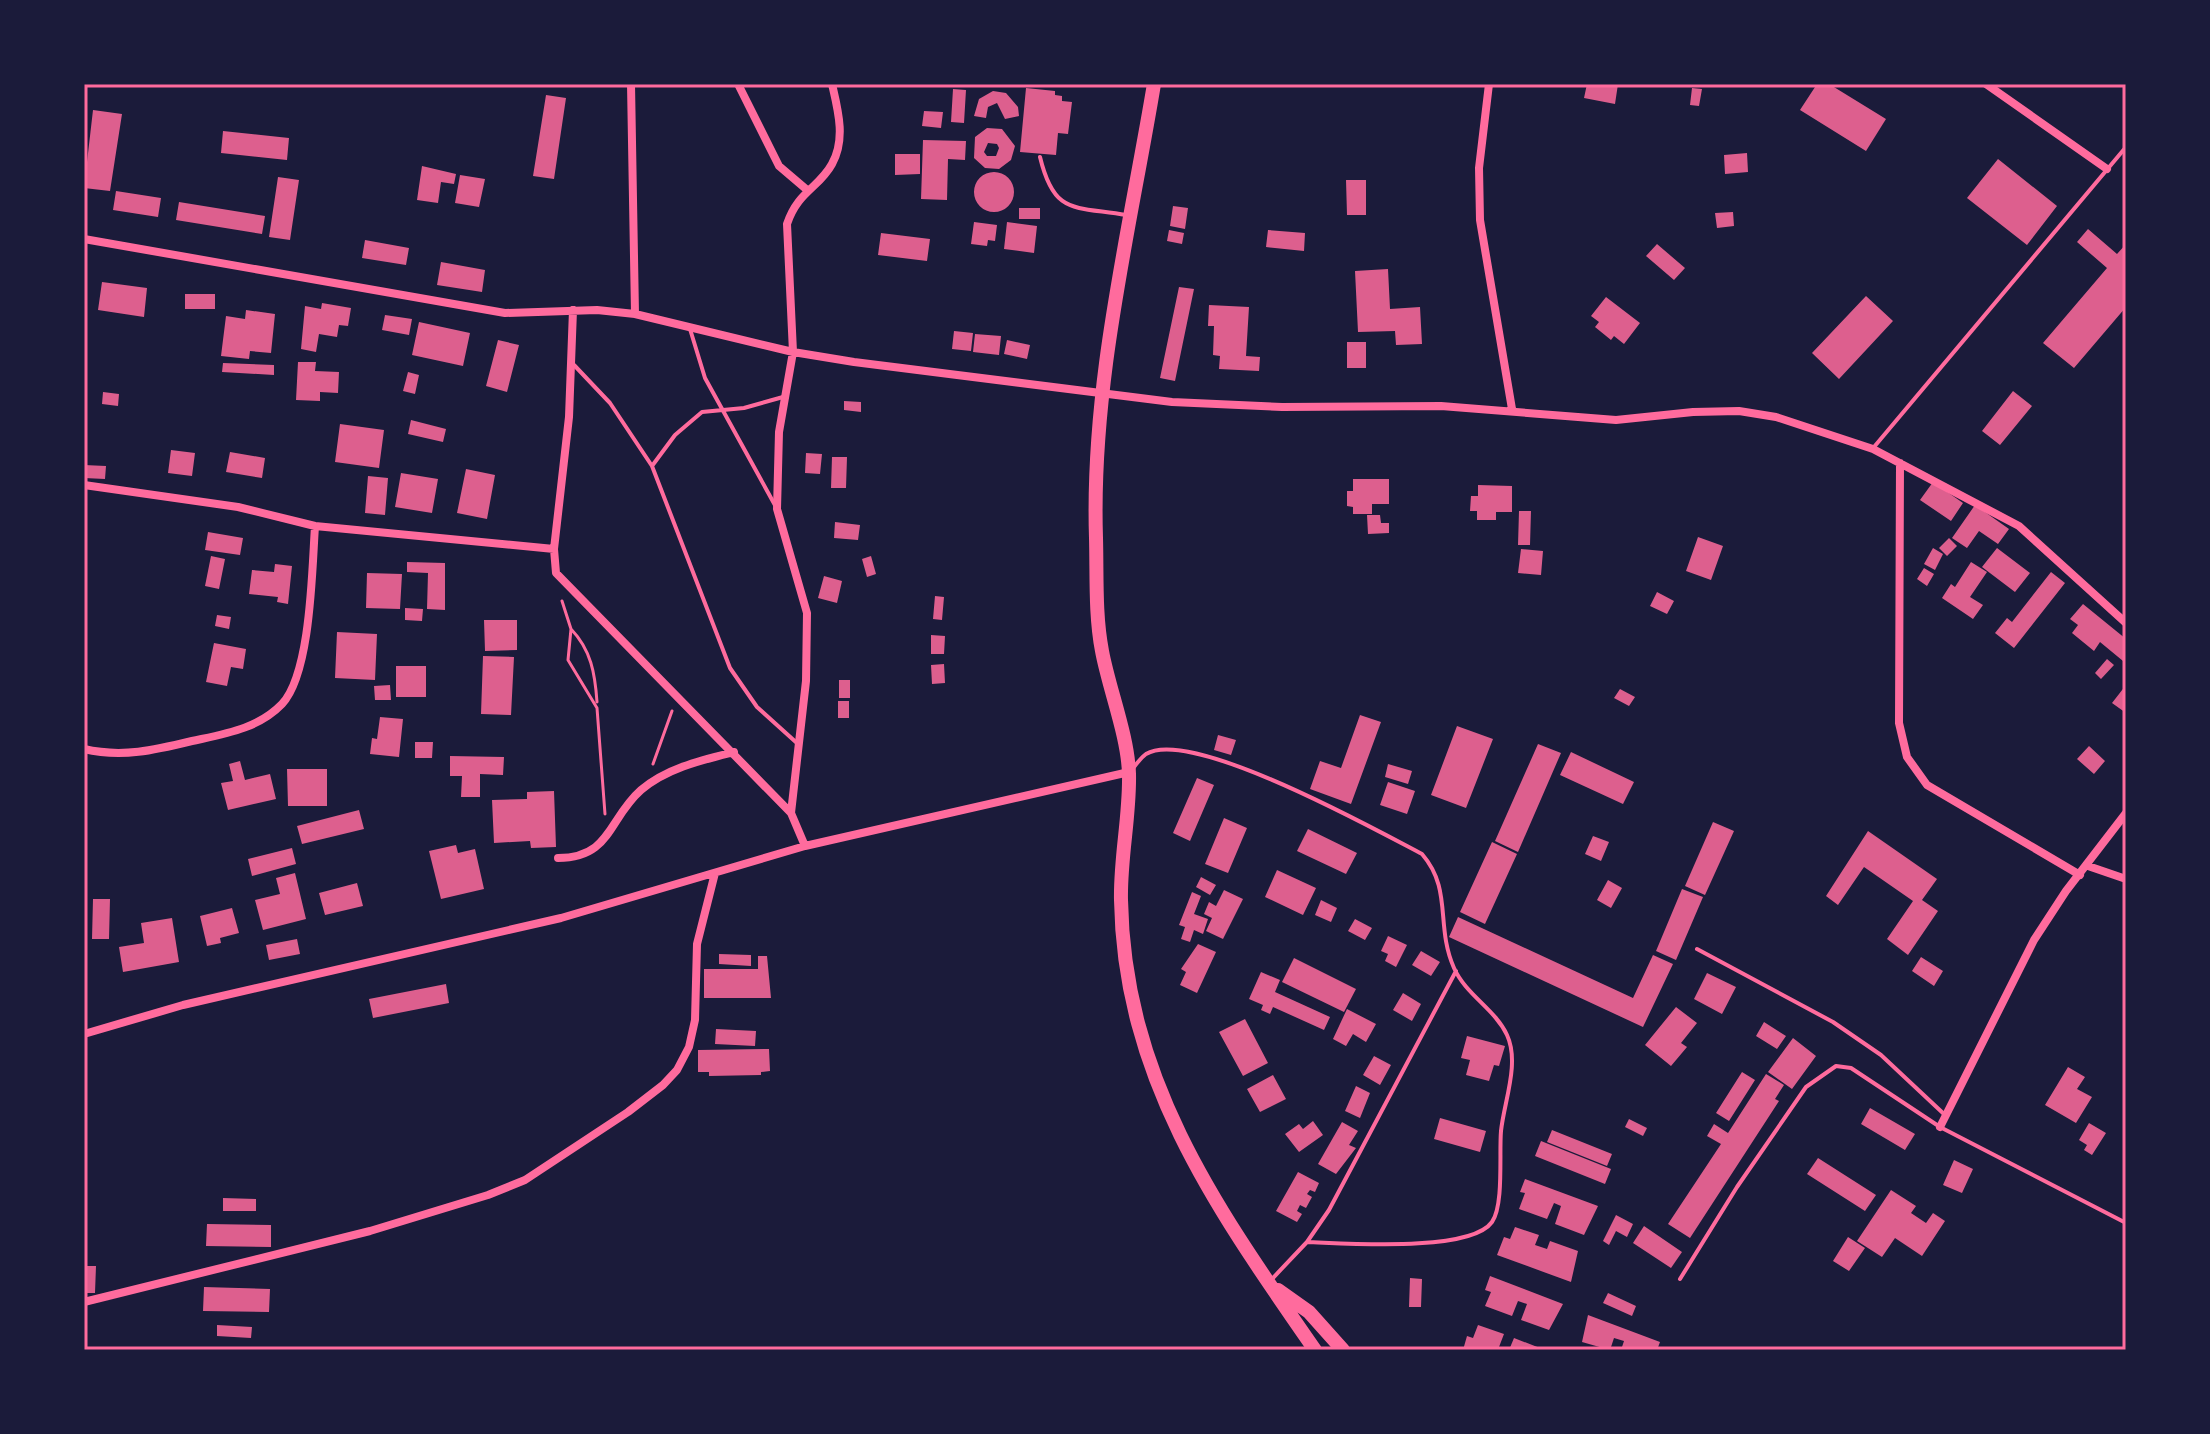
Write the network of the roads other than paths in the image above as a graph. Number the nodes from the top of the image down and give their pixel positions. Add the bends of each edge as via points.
1 (631, 84) edge
2 (738, 84) edge
3 (832, 84) edge
4 (1154, 84) edge
5 (1489, 84) edge
6 (1986, 84) edge
7 (2126, 147) edge
8 (1040, 157) dead end
9 (2107, 169) junction
10 (806, 189) junction
11 (1132, 216) junction
12 (84, 239) edge
13 (573, 310) junction
14 (635, 314) junction
15 (690, 326) junction
16 (793, 352) junction
17 (572, 363) junction
18 (1101, 394) junction
19 (784, 397) junction
20 (719, 408) junction
21 (1512, 409) junction
22 (1873, 449) junction
23 (1900, 463) junction
24 (652, 466) junction
25 (84, 485) edge
26 (777, 509) junction
27 (315, 526) junction
28 (554, 549) junction
29 (2126, 623) edge
30 (799, 745) junction
31 (84, 749) edge
32 (734, 752) junction
33 (1129, 772) junction
34 (791, 813) junction
35 (2126, 813) edge
36 (805, 846) junction
37 (558, 858) dead end
38 (2088, 866) junction
39 (715, 873) junction
40 (2080, 875) junction
41 (2126, 879) edge
42 (1697, 949) dead end
43 (1456, 971) junction
44 (84, 1034) edge
45 (1947, 1117) junction
46 (1940, 1127) junction
47 (2126, 1223) edge
48 (1307, 1242) junction
49 (1680, 1279) dead end
50 (1268, 1283) junction
51 (84, 1302) edge
52 (1315, 1350) edge
53 (1343, 1350) edge

1 - 14 street
2 - 10 street via 779,166
3 - 10 street via 840,139 832,165
4 - 11 highway
5 - 21 street via 1479,168 1480,220
6 - 9 street
7 - 9 lane
8 - 11 lane via 1051,194 1062,203
9 - 22 lane
10 - 16 street via 787,224
11 - 18 highway
12 - 13 street via 505,313
13 - 14 street
13 - 17 street
14 - 15 street
15 - 16 street
15 - 20 lane via 696,357
16 - 18 street
16 - 19 street
17 - 24 lane via 610,403
17 - 28 street
18 - 21 street via 1282,407
18 - 33 highway via 1096,488 1101,646
19 - 20 lane via 744,408
19 - 26 street
20 - 24 lane via 693,417
20 - 26 lane
21 - 22 street via 1616,420 1739,411 1776,417
22 - 23 street
23 - 29 street via 2019,526
23 - 40 street via 1899,723 1907,757 1927,785
24 - 30 lane via 730,668 757,707
25 - 27 street via 238,507
26 - 30 street via 807,613
27 - 28 street
27 - 31 street via 305,638 292,690 282,704 248,727 156,750 105,754
28 - 32 street via 556,573 567,588
30 - 34 street
32 - 34 street
32 - 37 street via 650,783 593,851
33 - 36 street
33 - 43 lane via 1147,753 1190,752 1212,758 1288,787 1422,854 1437,871 1444,935
33 - 50 highway via 1121,900 1139,1037 1157,1090 1208,1190
34 - 36 street
35 - 38 street
36 - 39 street
38 - 40 street
38 - 41 street
39 - 44 street via 561,918 183,1005
39 - 51 street via 697,944 689,1047 670,1078 628,1112 525,1180 488,1195 370,1231
40 - 45 street via 2034,940
42 - 45 lane via 1869,1046
43 - 48 lane
43 - 48 lane via 1498,1020 1512,1053 1492,1222 1476,1235 1456,1239
45 - 46 street
46 - 47 lane
46 - 49 lane via 1851,1068 1827,1071 1792,1105
48 - 50 lane
50 - 52 highway
50 - 53 highway via 1309,1312

